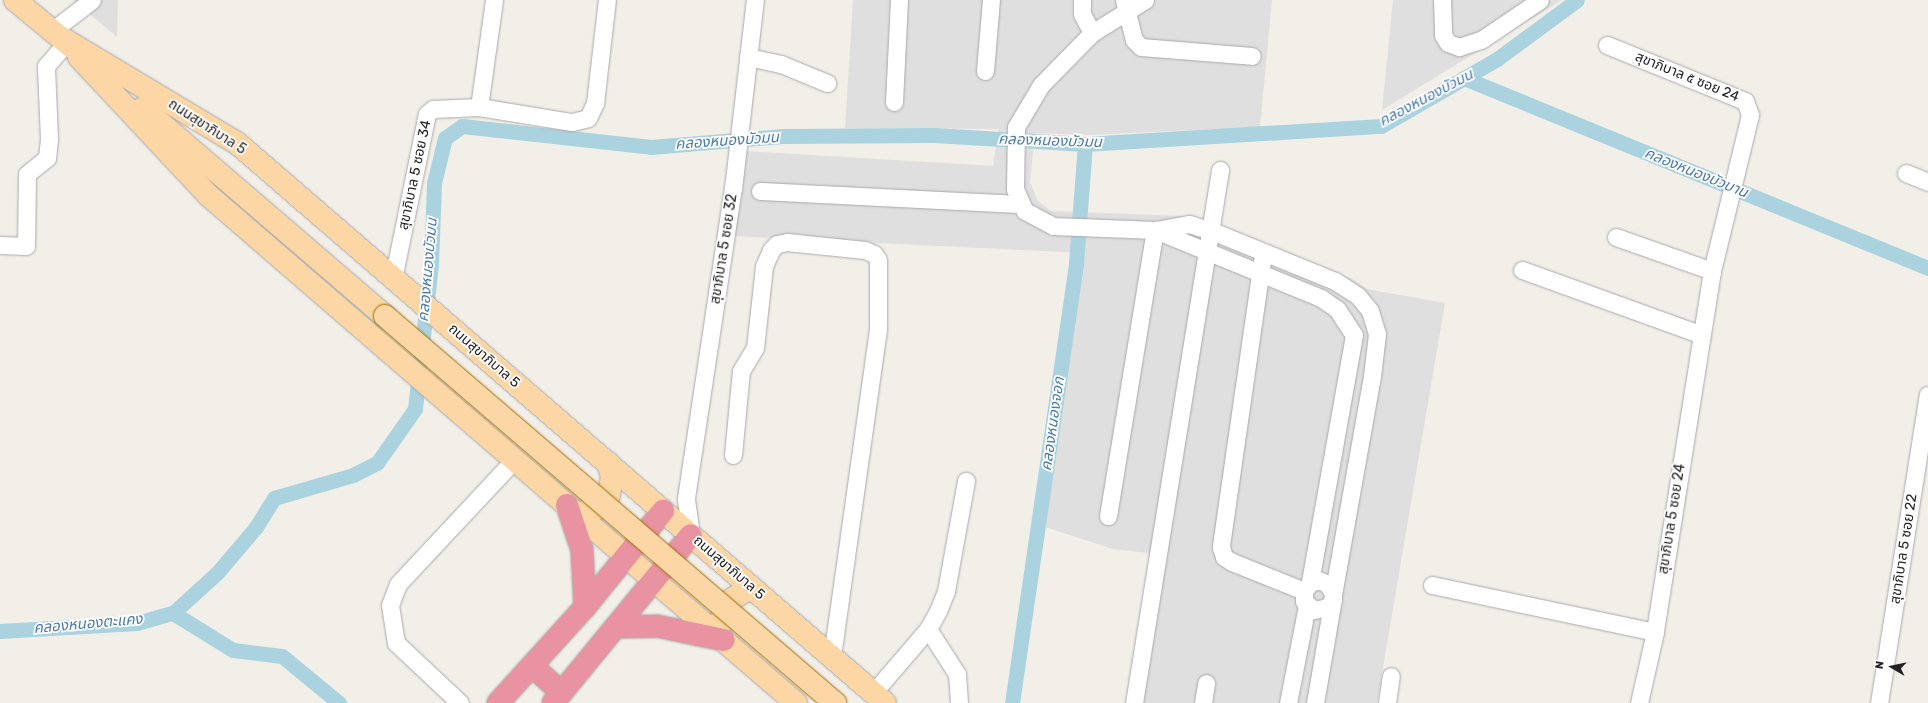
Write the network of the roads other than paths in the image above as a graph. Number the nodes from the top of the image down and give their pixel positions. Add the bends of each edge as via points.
1 (15, 0) edge
2 (92, 0) edge
3 (494, 0) edge
4 (607, 0) edge
5 (755, 0) edge
6 (899, 0) edge
7 (990, 0) edge
8 (1082, 0) edge
9 (1145, 0) edge
10 (1442, 0) edge
11 (1540, 0) edge
12 (1126, 7) edge
13 (1092, 33) junction
14 (60, 37) junction
15 (1607, 45) dead end
16 (1252, 56) dead end
17 (748, 57) junction
18 (985, 71) dead end
19 (827, 83) dead end
20 (894, 102) dead end
21 (479, 107) junction
22 (1220, 170) dead end
23 (1906, 172) dead end
24 (1928, 182) edge
25 (760, 191) dead end
26 (1020, 204) junction
27 (1189, 224) junction
28 (1155, 230) junction
29 (1212, 231) junction
30 (1616, 237) dead end
31 (0, 245) edge
32 (1185, 246) junction
33 (1208, 251) junction
34 (1264, 251) junction
35 (1522, 270) dead end
36 (1259, 271) junction
37 (1712, 271) junction
38 (401, 286) junction
39 (1700, 334) junction
40 (1348, 374) junction
41 (1372, 376) junction
42 (1928, 395) edge
43 (733, 455) dead end
44 (514, 460) junction
45 (608, 463) junction
46 (966, 481) dead end
47 (686, 498) junction
48 (571, 508) junction
49 (663, 511) junction
50 (1108, 516) dead end
51 (691, 535) junction
52 (626, 556) junction
53 (652, 580) junction
54 (1432, 585) dead end
55 (756, 591) junction
56 (1307, 593) junction
57 (1333, 596) junction
58 (585, 607) junction
59 (618, 627) junction
60 (928, 629) junction
61 (1655, 632) junction
62 (724, 640) junction
63 (832, 658) junction
64 (532, 666) junction
65 (1391, 676) dead end
66 (1206, 683) dead end
67 (557, 698) edge
68 (879, 698) edge
69 (460, 703) edge
70 (498, 703) edge
71 (796, 703) edge
72 (835, 703) edge
73 (959, 703) edge
74 (1134, 703) edge
75 (1203, 703) edge
76 (1288, 703) edge
77 (1315, 703) edge
78 (1387, 703) edge
79 (1639, 703) edge
80 (1879, 703) edge

1 - 14 main road, ถนนสุขาภิบาล 5
2 - 14 street
3 - 21 street
4 - 21 street, สุขาภิบาล 5 ซอย 34 via 595,103 588,118 572,122
5 - 17 street, สุขาภิบาล 5 ซอย 32
6 - 20 street
7 - 18 street
8 - 13 street via 1082,14
9 - 12 street
10 - 11 street via 1443,35 1448,43 1459,47 1481,40
12 - 13 street
12 - 16 street via 1134,40 1148,50
13 - 26 street via 1050,73 1016,127 1014,170
14 - 31 street via 46,66 49,139 47,158 27,174 26,246
14 - 38 main road, ถนนสุขาภิบาล 5 via 237,143
14 - 44 main road, ถนนสุขาภิบาล 5 via 208,195
14 - 72 main road, ถนนสุขาภิบาล 5, bridge
15 - 37 street, สุขาภิบาล ๕ ซอย 24 via 1745,101 1750,114 1743,153
17 - 19 street via 781,64
17 - 47 street, สุขาภิบาล 5 ซอย 32 via 738,153
21 - 38 street, สุขาภิบาล 5 ซอย 34 via 433,109 427,114
22 - 29 street
23 - 24 street
25 - 26 street
26 - 28 street via 1040,222 1069,227
27 - 28 street
27 - 29 street
27 - 32 street
28 - 32 street
28 - 50 street
29 - 33 street
29 - 34 street
30 - 37 street
32 - 33 street
33 - 36 street
33 - 74 street
34 - 36 street
34 - 41 street via 1335,281 1358,296 1370,311 1377,334
35 - 39 street
36 - 40 street via 1337,309 1354,335
36 - 56 street via 1221,547 1224,557 1232,562
37 - 39 street, สุขาภิบาล ๕ ซอย 24
38 - 45 main road, ถนนสุขาภิบาล 5
39 - 61 street, สุขาภิบาล 5 ซอย 24
40 - 41 street
40 - 56 street
41 - 57 street
42 - 80 street, สุขาภิบาล 5 ซอย 22
43 - 63 street via 741,371 755,348 764,266 771,250 777,244 787,242 865,250 874,254 878,260 878,329
44 - 48 main road, ถนนสุขาภิบาล 5
44 - 69 street via 398,584 390,604 396,643
45 - 48 main road via 612,476 605,501 594,510
45 - 49 main road, ถนนสุขาภิบาล 5
46 - 60 street via 946,591
47 - 49 street
47 - 51 street, สุขาภิบาล 5 ซอย 32
48 - 52 main road, ถนนสุขาภิบาล 5
48 - 58 highway via 582,550
49 - 51 main road, ถนนสุขาภิบาล 5
49 - 52 highway
51 - 53 highway
51 - 55 main road, ถนนสุขาภิบาล 5
52 - 53 main road, ถนนสุขาภิบาล 5
52 - 58 highway
53 - 59 highway
53 - 62 main road, ถนนสุขาภิบาล 5
54 - 61 street
55 - 62 main road via 746,590 726,603 720,617
55 - 63 main road, ถนนสุขาภิบาล 5
56 - 57 street via 1325,582
56 - 57 street via 1319,611 1328,607
56 - 76 street
57 - 77 street
58 - 64 highway
59 - 62 highway via 657,626
59 - 67 highway
60 - 68 street
60 - 73 street via 957,674
61 - 79 street, สุขาภิบาล 5 ซอย 24
62 - 71 main road, ถนนสุขาภิบาล 5
63 - 68 main road, ถนนสุขาภิบาล 5
64 - 67 highway
64 - 70 highway
65 - 78 street
66 - 75 street

